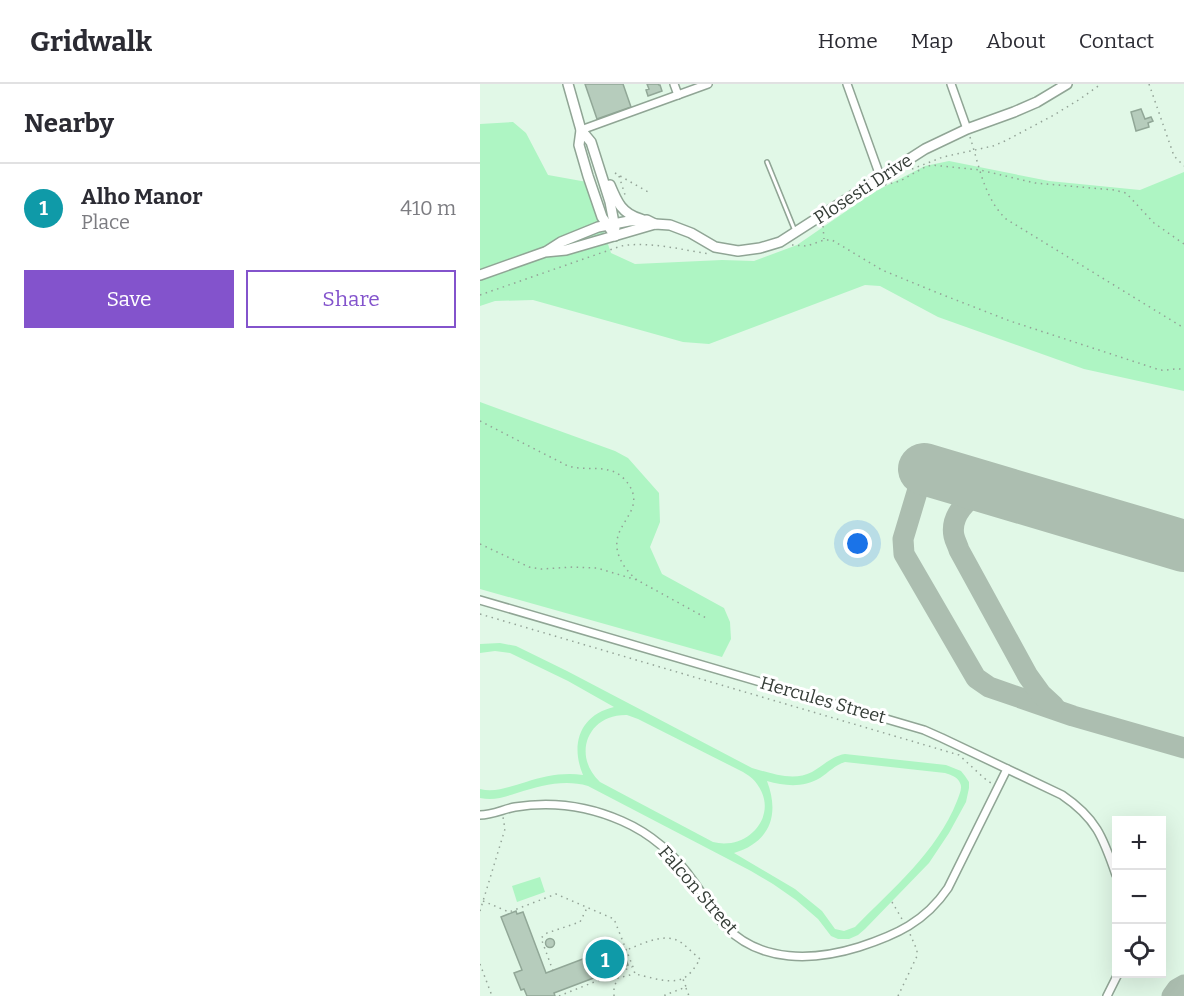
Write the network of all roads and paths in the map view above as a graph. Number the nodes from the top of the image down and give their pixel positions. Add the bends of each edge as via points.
1 (568, 84) edge
2 (674, 84) edge
3 (708, 84) edge
4 (847, 84) edge
5 (951, 84) edge
6 (1067, 84) edge
7 (1101, 84) edge
8 (1149, 84) edge
9 (678, 95) junction
10 (967, 129) junction
11 (581, 130) junction
12 (974, 150) junction
13 (767, 162) dead end
14 (924, 165) junction
15 (1184, 166) edge
16 (981, 170) junction
17 (906, 171) dead end
18 (601, 173) junction
19 (615, 173) dead end
20 (619, 176) junction
21 (880, 182) junction
22 (648, 192) dead end
23 (628, 207) dead end
24 (651, 222) junction
25 (823, 223) dead end
26 (612, 225) junction
27 (615, 236) junction
28 (795, 238) junction
29 (824, 240) junction
30 (1184, 244) edge
31 (545, 252) junction
32 (715, 255) dead end
33 (480, 275) edge
34 (480, 295) edge
35 (1184, 328) edge
36 (1184, 370) edge
37 (480, 421) edge
38 (480, 544) edge
39 (637, 580) junction
40 (480, 600) edge
41 (480, 614) edge
42 (708, 619) dead end
43 (1007, 769) junction
44 (998, 786) junction
45 (502, 809) junction
46 (480, 815) edge
47 (1114, 870) edge
48 (483, 902) junction
49 (892, 902) dead end
50 (587, 908) junction
51 (480, 911) edge
52 (906, 928) junction
53 (547, 933) junction
54 (549, 939) dead end
55 (626, 950) junction
56 (480, 963) edge
57 (633, 967) junction
58 (553, 971) dead end
59 (635, 974) junction
60 (683, 978) junction
61 (1116, 978) edge
62 (686, 987) junction
63 (558, 992) dead end
64 (492, 996) edge
65 (559, 996) edge
66 (614, 996) edge
67 (665, 996) edge
68 (689, 996) edge
69 (898, 996) edge
70 (1107, 996) edge

1 - 11 street
2 - 9 street
3 - 9 street
4 - 21 street
5 - 10 street
6 - 10 street, Plosesti Drive via 1029,105
7 - 12 path via 1005,141
8 - 15 path via 1174,156
9 - 11 street
10 - 12 path
10 - 21 street, Plosesti Drive via 925,149
11 - 18 street via 591,142
11 - 26 street via 579,145 602,217
12 - 14 path
12 - 16 path
13 - 28 lane
14 - 16 path
14 - 17 path
14 - 21 path via 900,181
16 - 30 path via 1035,183 1126,193 1154,223
16 - 35 path via 987,193 1006,219
18 - 24 street via 622,208
18 - 26 street
19 - 20 path
20 - 22 path
20 - 23 path
21 - 28 street, Plosesti Drive
24 - 26 street, Plosesti Drive
24 - 27 street, Plosesti Drive
24 - 28 street, Plosesti Drive via 691,233 715,247 738,251
25 - 29 path
26 - 27 street
26 - 31 street, Plosesti Drive via 598,227
27 - 31 street, Plosesti Drive
28 - 29 path via 789,245 807,246
29 - 36 path via 832,240 882,270 1002,318 1160,370
31 - 33 street, Plosesti Drive
32 - 34 path via 629,244
37 - 39 path via 566,465 612,471 625,480 633,491 633,505 617,546 624,567
38 - 39 path via 529,567 597,568
39 - 42 path
40 - 43 street, Hercules Street via 924,730
41 - 44 path via 959,755 987,782
43 - 44 street, Falcon Street
43 - 47 street, Hercules Street via 1062,795 1086,814 1105,842
44 - 52 street, Falcon Street via 948,888 936,905
45 - 46 street, Falcon Street
45 - 48 path via 505,829
45 - 52 street, Falcon Street via 544,804 573,806 633,826 677,860 726,927 745,943 766,952 816,956 868,944
48 - 50 path via 509,912 556,894
48 - 51 path
49 - 52 path
50 - 53 path via 580,922
50 - 55 path via 614,919
52 - 69 path via 917,956
53 - 54 path
53 - 58 path via 541,938
55 - 57 path
55 - 60 path via 663,938 675,939 700,959
56 - 64 path
57 - 59 path
57 - 65 path
59 - 60 path via 668,981
59 - 66 path via 618,978
60 - 62 path
61 - 70 street
62 - 67 path
62 - 68 path
63 - 65 path

